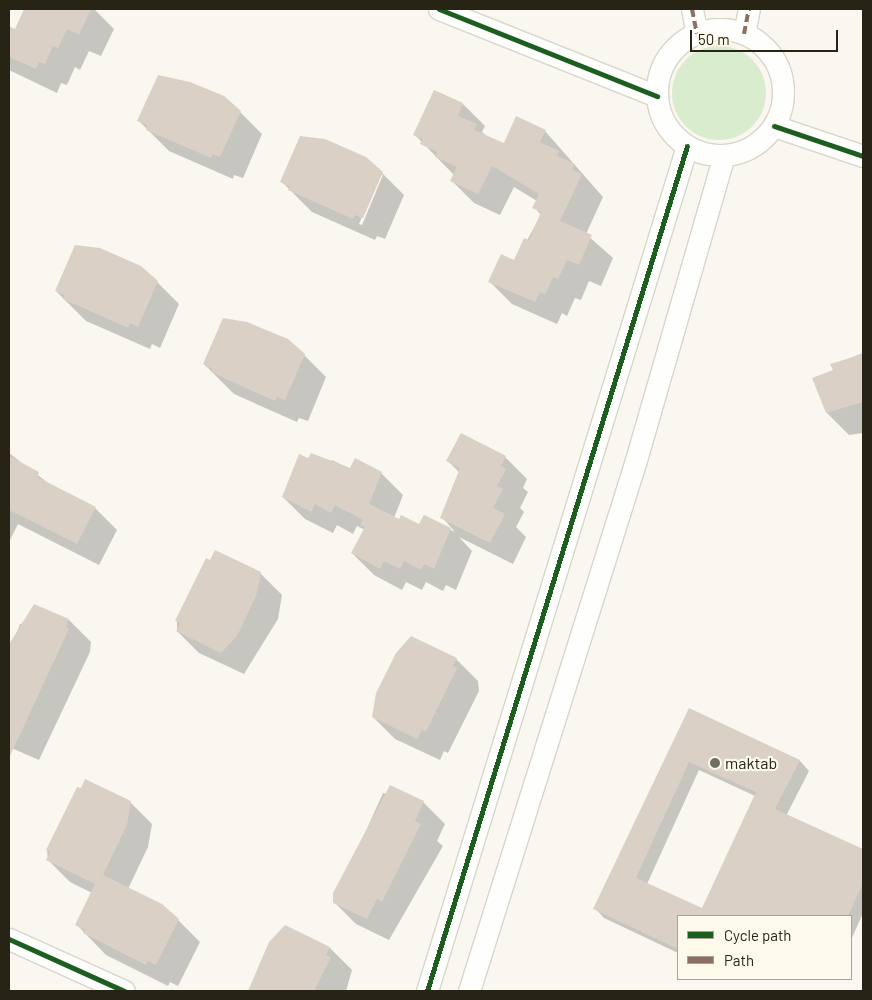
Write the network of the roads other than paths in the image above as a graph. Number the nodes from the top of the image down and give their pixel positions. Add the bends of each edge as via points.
1 (438, 9) edge
2 (692, 9) edge
3 (749, 9) edge
4 (697, 34) junction
5 (744, 34) junction
6 (657, 96) junction
7 (774, 126) junction
8 (686, 146) junction
9 (724, 155) junction
10 (863, 156) edge
11 (9, 940) edge
12 (124, 991) edge
13 (427, 991) edge
14 (469, 991) edge

1 - 6 street
2 - 4 street
3 - 5 street
4 - 5 street via 716,29
4 - 6 street via 667,59
5 - 7 street via 769,52 779,69 782,108
6 - 8 street via 662,116
7 - 9 street via 744,151
7 - 10 street
8 - 9 street
8 - 13 street
9 - 14 street via 636,460
11 - 12 street

